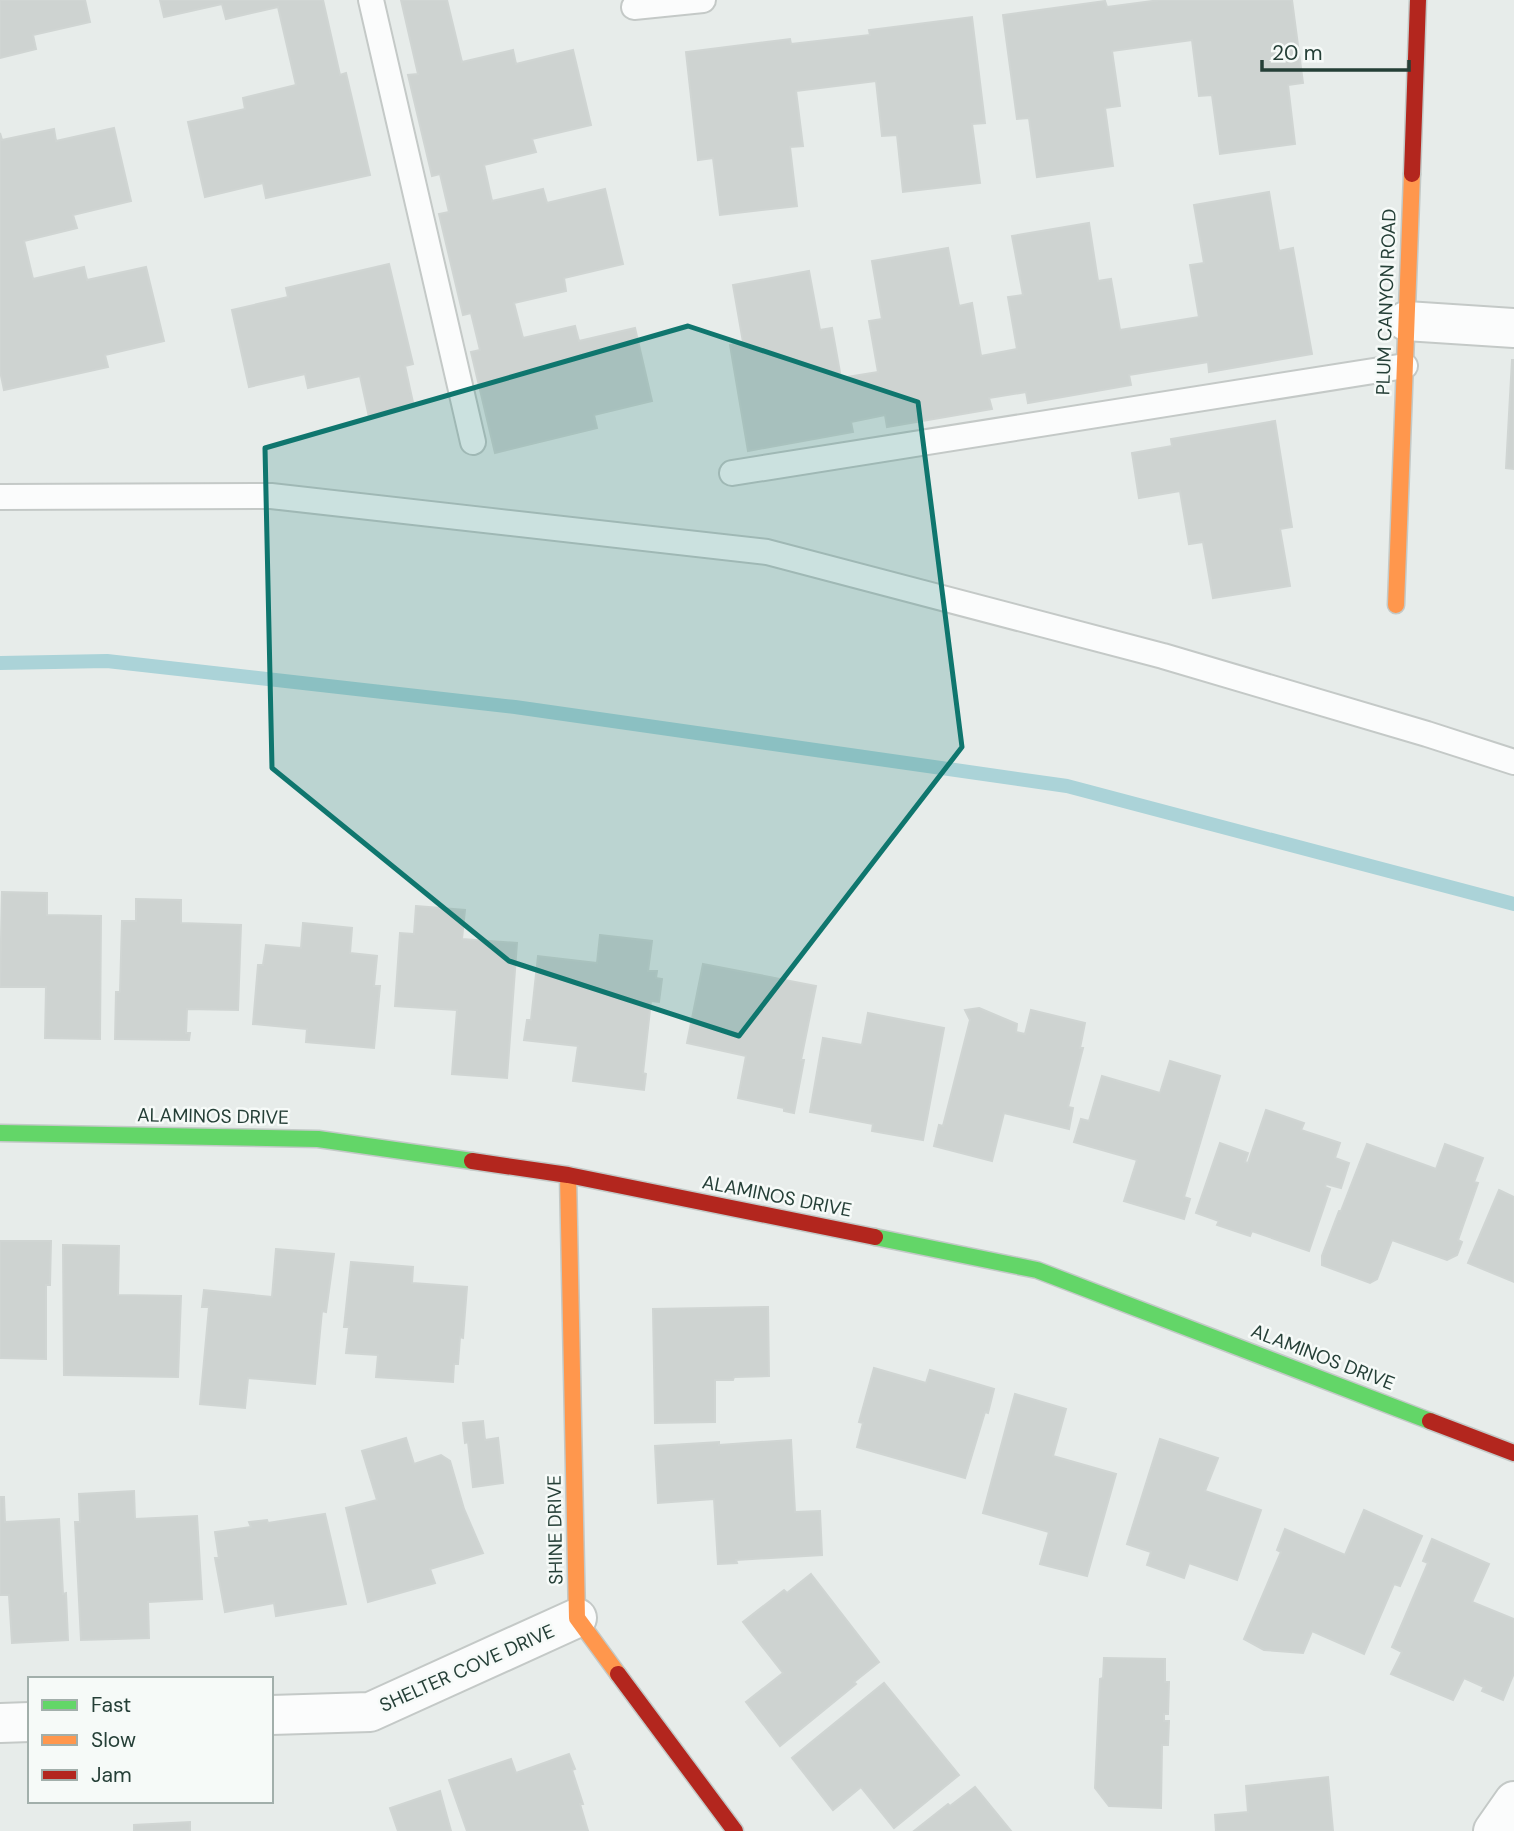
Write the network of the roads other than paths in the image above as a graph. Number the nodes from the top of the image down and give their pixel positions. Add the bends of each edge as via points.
1 (371, 0) edge
2 (703, 0) edge
3 (1418, 0) edge
4 (634, 8) dead end
5 (1406, 321) junction
6 (1514, 328) edge
7 (1405, 366) junction
8 (473, 442) dead end
9 (732, 473) dead end
10 (0, 497) edge
11 (1396, 605) dead end
12 (1514, 762) edge
13 (0, 1133) edge
14 (568, 1175) junction
15 (1514, 1453) edge
16 (577, 1618) junction
17 (273, 1715) edge
18 (28, 1722) edge
19 (0, 1723) edge
20 (1514, 1801) edge
21 (735, 1831) edge
22 (1493, 1831) edge

1 - 8 lane
2 - 4 lane
3 - 5 street, PLUM CANYON ROAD
5 - 6 street
5 - 7 street, PLUM CANYON ROAD
7 - 9 lane
7 - 11 street, PLUM CANYON ROAD
10 - 12 lane via 271,496 767,552 1163,656
13 - 14 street, ALAMINOS DRIVE via 318,1139
14 - 15 street, ALAMINOS DRIVE via 1037,1270
14 - 16 street, SHINE DRIVE
16 - 17 street, SHELTER COVE DRIVE via 370,1712
16 - 21 street
18 - 19 street
20 - 22 street

